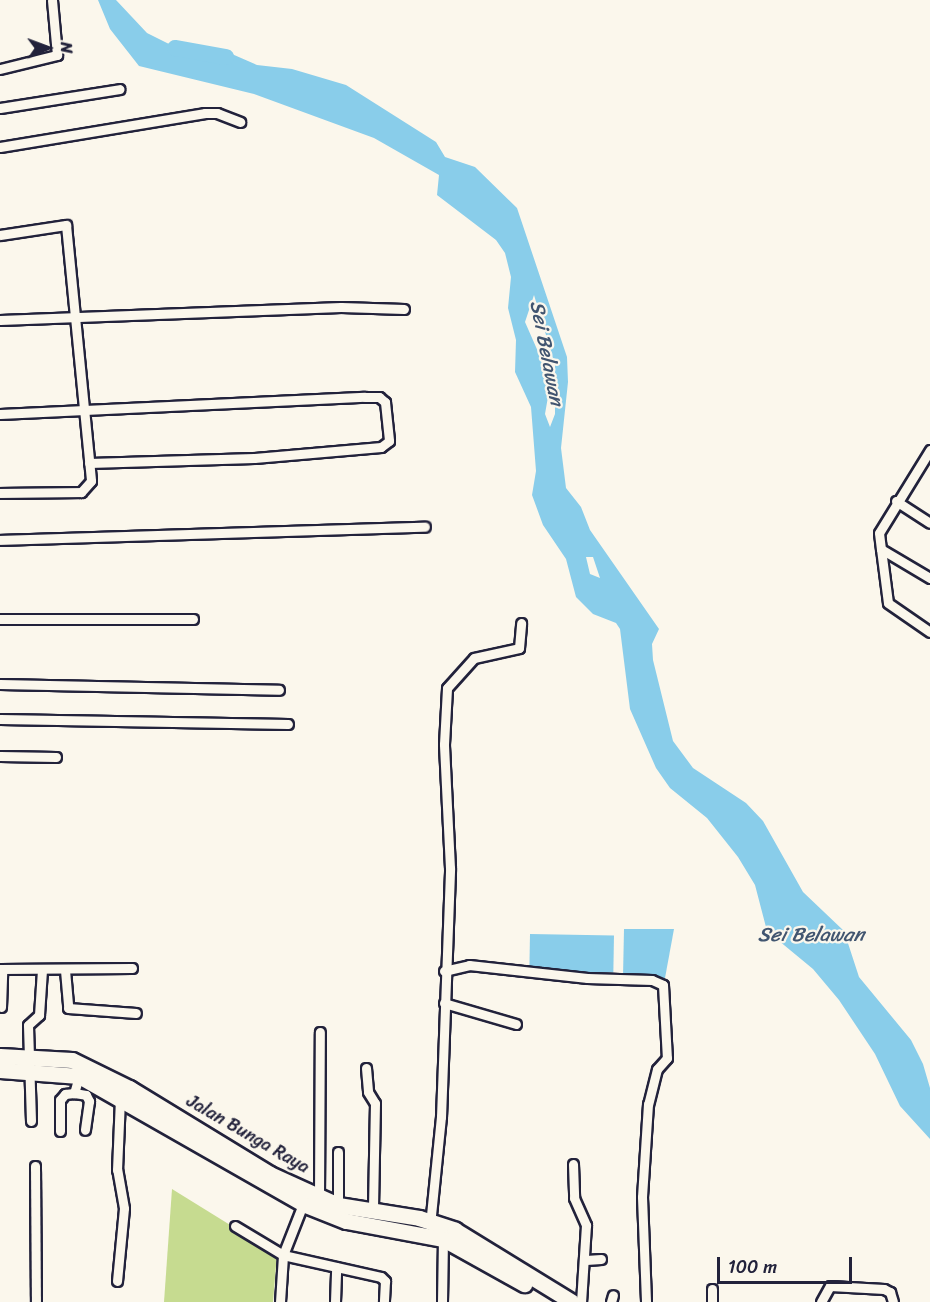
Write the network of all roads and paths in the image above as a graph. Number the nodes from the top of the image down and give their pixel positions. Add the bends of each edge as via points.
1 (52, 0) edge
2 (0, 69) edge
3 (120, 89) dead end
4 (0, 108) edge
5 (240, 122) dead end
6 (0, 147) edge
7 (0, 235) edge
8 (404, 309) dead end
9 (76, 316) junction
10 (0, 320) edge
11 (84, 408) junction
12 (0, 414) edge
13 (930, 450) edge
14 (89, 463) junction
15 (926, 464) edge
16 (0, 493) edge
17 (896, 501) junction
18 (930, 523) edge
19 (425, 527) dead end
20 (0, 540) edge
21 (881, 549) junction
22 (930, 578) edge
23 (0, 619) edge
24 (193, 619) dead end
25 (521, 623) dead end
26 (930, 632) edge
27 (0, 684) edge
28 (279, 690) dead end
29 (0, 719) edge
30 (288, 724) dead end
31 (0, 756) edge
32 (56, 757) dead end
33 (132, 968) dead end
34 (1, 969) edge
35 (42, 970) junction
36 (65, 970) junction
37 (444, 971) junction
38 (444, 1003) junction
39 (2, 1006) dead end
40 (135, 1013) dead end
41 (516, 1024) dead end
42 (320, 1032) dead end
43 (0, 1056) edge
44 (30, 1063) junction
45 (366, 1068) dead end
46 (0, 1070) edge
47 (79, 1076) junction
48 (74, 1093) junction
49 (120, 1096) junction
50 (32, 1121) dead end
51 (85, 1130) dead end
52 (60, 1131) dead end
53 (338, 1152) dead end
54 (573, 1164) dead end
55 (35, 1166) dead end
56 (286, 1188) junction
57 (319, 1196) junction
58 (303, 1204) junction
59 (338, 1205) junction
60 (374, 1212) junction
61 (235, 1226) dead end
62 (434, 1232) junction
63 (283, 1255) junction
64 (601, 1259) dead end
65 (586, 1260) junction
66 (336, 1267) junction
67 (117, 1281) dead end
68 (712, 1289) dead end
69 (36, 1302) edge
70 (280, 1302) edge
71 (334, 1302) edge
72 (384, 1302) edge
73 (442, 1302) edge
74 (555, 1302) edge
75 (572, 1302) edge
76 (581, 1302) edge
77 (646, 1302) edge
78 (712, 1302) edge
79 (820, 1302) edge
80 (893, 1302) edge

1 - 2 street via 57,55
3 - 4 street
5 - 6 street via 205,113
7 - 9 street via 66,225
8 - 9 street via 341,307
9 - 10 street
9 - 11 street
11 - 12 street
11 - 14 street
11 - 14 street via 379,397 384,402 389,438 381,447 254,458
13 - 15 street
14 - 16 street via 91,481 81,492
15 - 17 street
17 - 18 street
17 - 21 street via 880,526
19 - 20 street
21 - 22 street
21 - 26 street via 888,603
23 - 24 street
25 - 37 street via 519,648 474,658 447,688 445,789 450,849
27 - 28 street
29 - 30 street
31 - 32 street
33 - 36 street
34 - 35 street
34 - 39 street
35 - 36 street
35 - 44 street via 39,1015 28,1025
36 - 40 street via 68,1008
37 - 38 street
37 - 77 street via 469,965 587,978 652,980 663,985 667,1058 657,1069 648,1104 642,1197
38 - 41 street
38 - 62 street
42 - 57 street
43 - 44 main road, Jalan Bunga Raya
44 - 46 main road, Jalan Bunga Raya
44 - 47 main road, Jalan Bunga Raya
44 - 50 street
44 - 56 main road, Jalan Bunga Raya via 72,1060 129,1088
45 - 60 street via 368,1092 375,1103
47 - 48 street
47 - 49 main road, Jalan Bunga Raya
48 - 51 street via 88,1098
48 - 52 street via 65,1094 60,1100
49 - 56 main road, Jalan Bunga Raya
49 - 67 street via 117,1170 124,1208
53 - 59 street
54 - 65 street via 574,1198 586,1226
55 - 69 street
56 - 57 main road, Jalan Bunga Raya
56 - 58 main road, Jalan Bunga Raya
57 - 59 main road, Jalan Bunga Raya
58 - 62 main road, Jalan Bunga Raya via 346,1221
58 - 63 street
59 - 60 main road, Jalan Bunga Raya
60 - 62 main road, Jalan Bunga Raya
61 - 63 street
62 - 73 street
62 - 74 main road, Jalan Bunga Raya
62 - 75 main road, Jalan Bunga Raya via 478,1242
63 - 66 street
63 - 70 street
64 - 65 street
65 - 76 street
66 - 71 street
66 - 72 street via 384,1279
68 - 78 street
79 - 80 street via 830,1286 884,1289 890,1292

